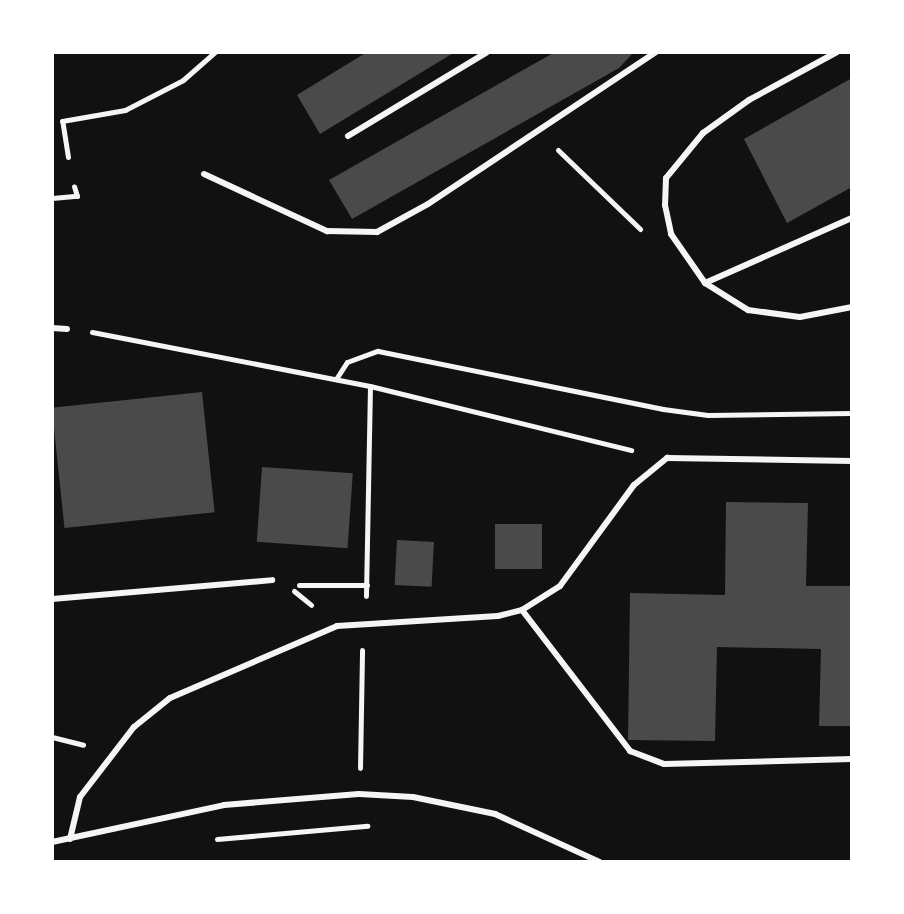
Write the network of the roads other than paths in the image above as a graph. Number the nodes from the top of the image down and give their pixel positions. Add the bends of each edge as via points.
1 (487, 52) edge
2 (656, 52) edge
3 (837, 52) edge
4 (348, 136) dead end
5 (204, 174) dead end
6 (852, 218) edge
7 (705, 283) junction
8 (852, 307) edge
9 (52, 328) edge
10 (67, 329) road end
11 (852, 461) edge
12 (272, 580) dead end
13 (52, 599) edge
14 (522, 610) junction
15 (852, 759) edge
16 (70, 839) junction
17 (52, 842) edge
18 (600, 862) edge

1 - 4 lane
2 - 5 lane via 377,232 327,231
3 - 7 lane via 749,100 703,133 666,178 671,234
6 - 7 lane
7 - 8 lane via 748,310 800,317
9 - 10 lane
11 - 14 lane via 667,458 634,485 560,586
12 - 13 lane
14 - 15 lane via 630,751 664,764
14 - 16 lane via 337,626 170,698 134,727 80,797
16 - 17 lane
16 - 18 lane via 224,805 359,794 413,797 495,814

